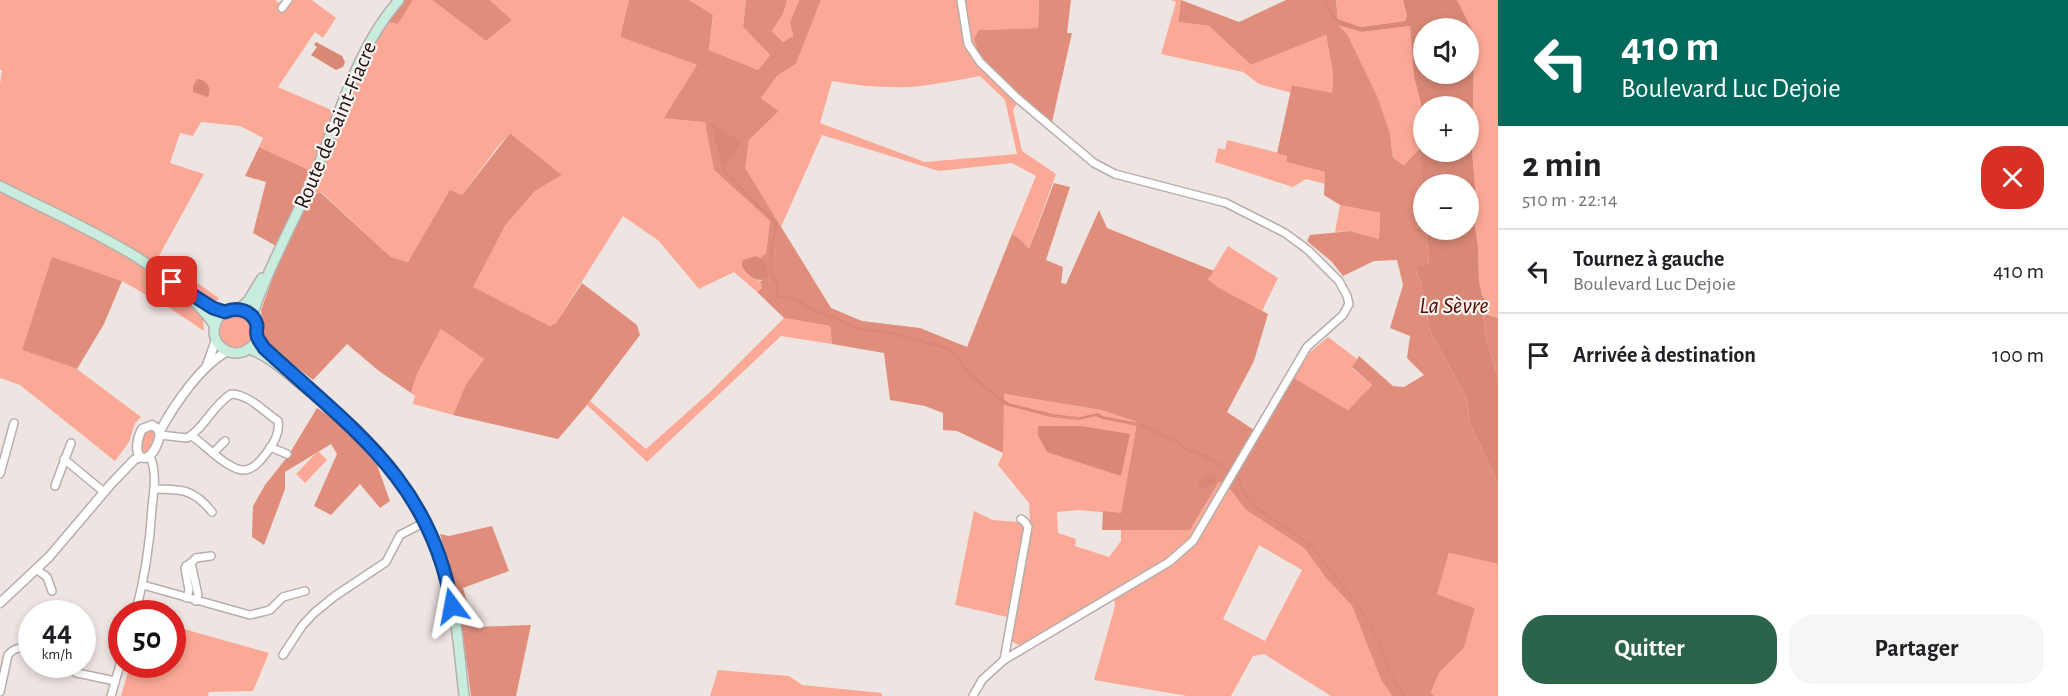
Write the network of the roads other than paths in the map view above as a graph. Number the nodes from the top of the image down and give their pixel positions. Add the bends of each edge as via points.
1 (288, 0) edge
2 (399, 0) edge
3 (961, 0) edge
4 (282, 8) dead end
5 (0, 186) edge
6 (278, 253) junction
7 (172, 282) junction
8 (239, 309) junction
9 (225, 312) junction
10 (252, 316) junction
11 (215, 326) junction
12 (257, 336) junction
13 (216, 340) junction
14 (248, 349) junction
15 (228, 351) junction
16 (205, 370) junction
17 (315, 394) junction
18 (171, 411) junction
19 (14, 423) dead end
20 (152, 425) junction
21 (160, 433) junction
22 (192, 436) junction
23 (225, 441) dead end
24 (71, 443) dead end
25 (270, 447) junction
26 (138, 452) junction
27 (213, 453) junction
28 (287, 454) dead end
29 (150, 456) junction
30 (64, 459) junction
31 (0, 474) edge
32 (55, 486) dead end
33 (154, 489) junction
34 (104, 492) junction
35 (212, 512) dead end
36 (1021, 519) dead end
37 (425, 522) junction
38 (211, 556) dead end
39 (191, 563) junction
40 (36, 569) junction
41 (142, 585) junction
42 (52, 591) dead end
43 (305, 591) dead end
44 (187, 598) junction
45 (138, 600) edge
46 (196, 601) junction
47 (0, 603) edge
48 (18, 648) edge
49 (283, 655) dead end
50 (1004, 660) junction
51 (96, 677) edge
52 (116, 678) edge
53 (115, 681) junction
54 (0, 692) edge
55 (111, 696) edge
56 (464, 696) edge
57 (973, 696) edge

1 - 4 street
2 - 6 main road, Route de Saint-Fiacre via 382,21 359,63
3 - 50 street via 968,45 980,62 1094,163 1115,174 1226,203 1285,233 1339,281 1349,304 1307,347 1199,531 1180,554
5 - 7 main road via 112,243
6 - 8 main road, Route de Saint-Fiacre
6 - 10 main road, Route de Saint-Fiacre
7 - 9 main road
7 - 11 main road
8 - 9 main road
8 - 10 main road
9 - 11 main road
10 - 12 main road
11 - 13 main road
12 - 14 main road
12 - 17 main road via 264,348
13 - 15 main road
13 - 16 street
14 - 15 main road
14 - 17 main road via 261,354
15 - 16 street
16 - 18 street
17 - 37 main road via 389,465
18 - 20 street
18 - 21 street
19 - 31 street
20 - 21 street
20 - 26 street via 142,429
21 - 22 street
21 - 29 street
22 - 25 street via 223,399 237,394 278,421
22 - 27 street
23 - 27 street
24 - 30 street
25 - 27 street via 253,467 242,470
25 - 28 street
26 - 29 street
26 - 34 street
29 - 33 street
30 - 32 street
30 - 34 street
33 - 35 street via 191,492
33 - 41 street via 149,554
34 - 40 street
36 - 50 street via 1028,527
37 - 49 street via 400,534 386,562 314,613
37 - 56 main road via 450,591
38 - 39 street via 196,558
39 - 44 street via 185,568
39 - 46 street
40 - 42 street via 47,577
40 - 47 street
41 - 44 street
41 - 45 street
43 - 46 street via 283,597 273,608 250,615
44 - 46 street
48 - 54 street via 8,655
50 - 57 street via 982,680
51 - 53 street
52 - 53 street
53 - 55 street

